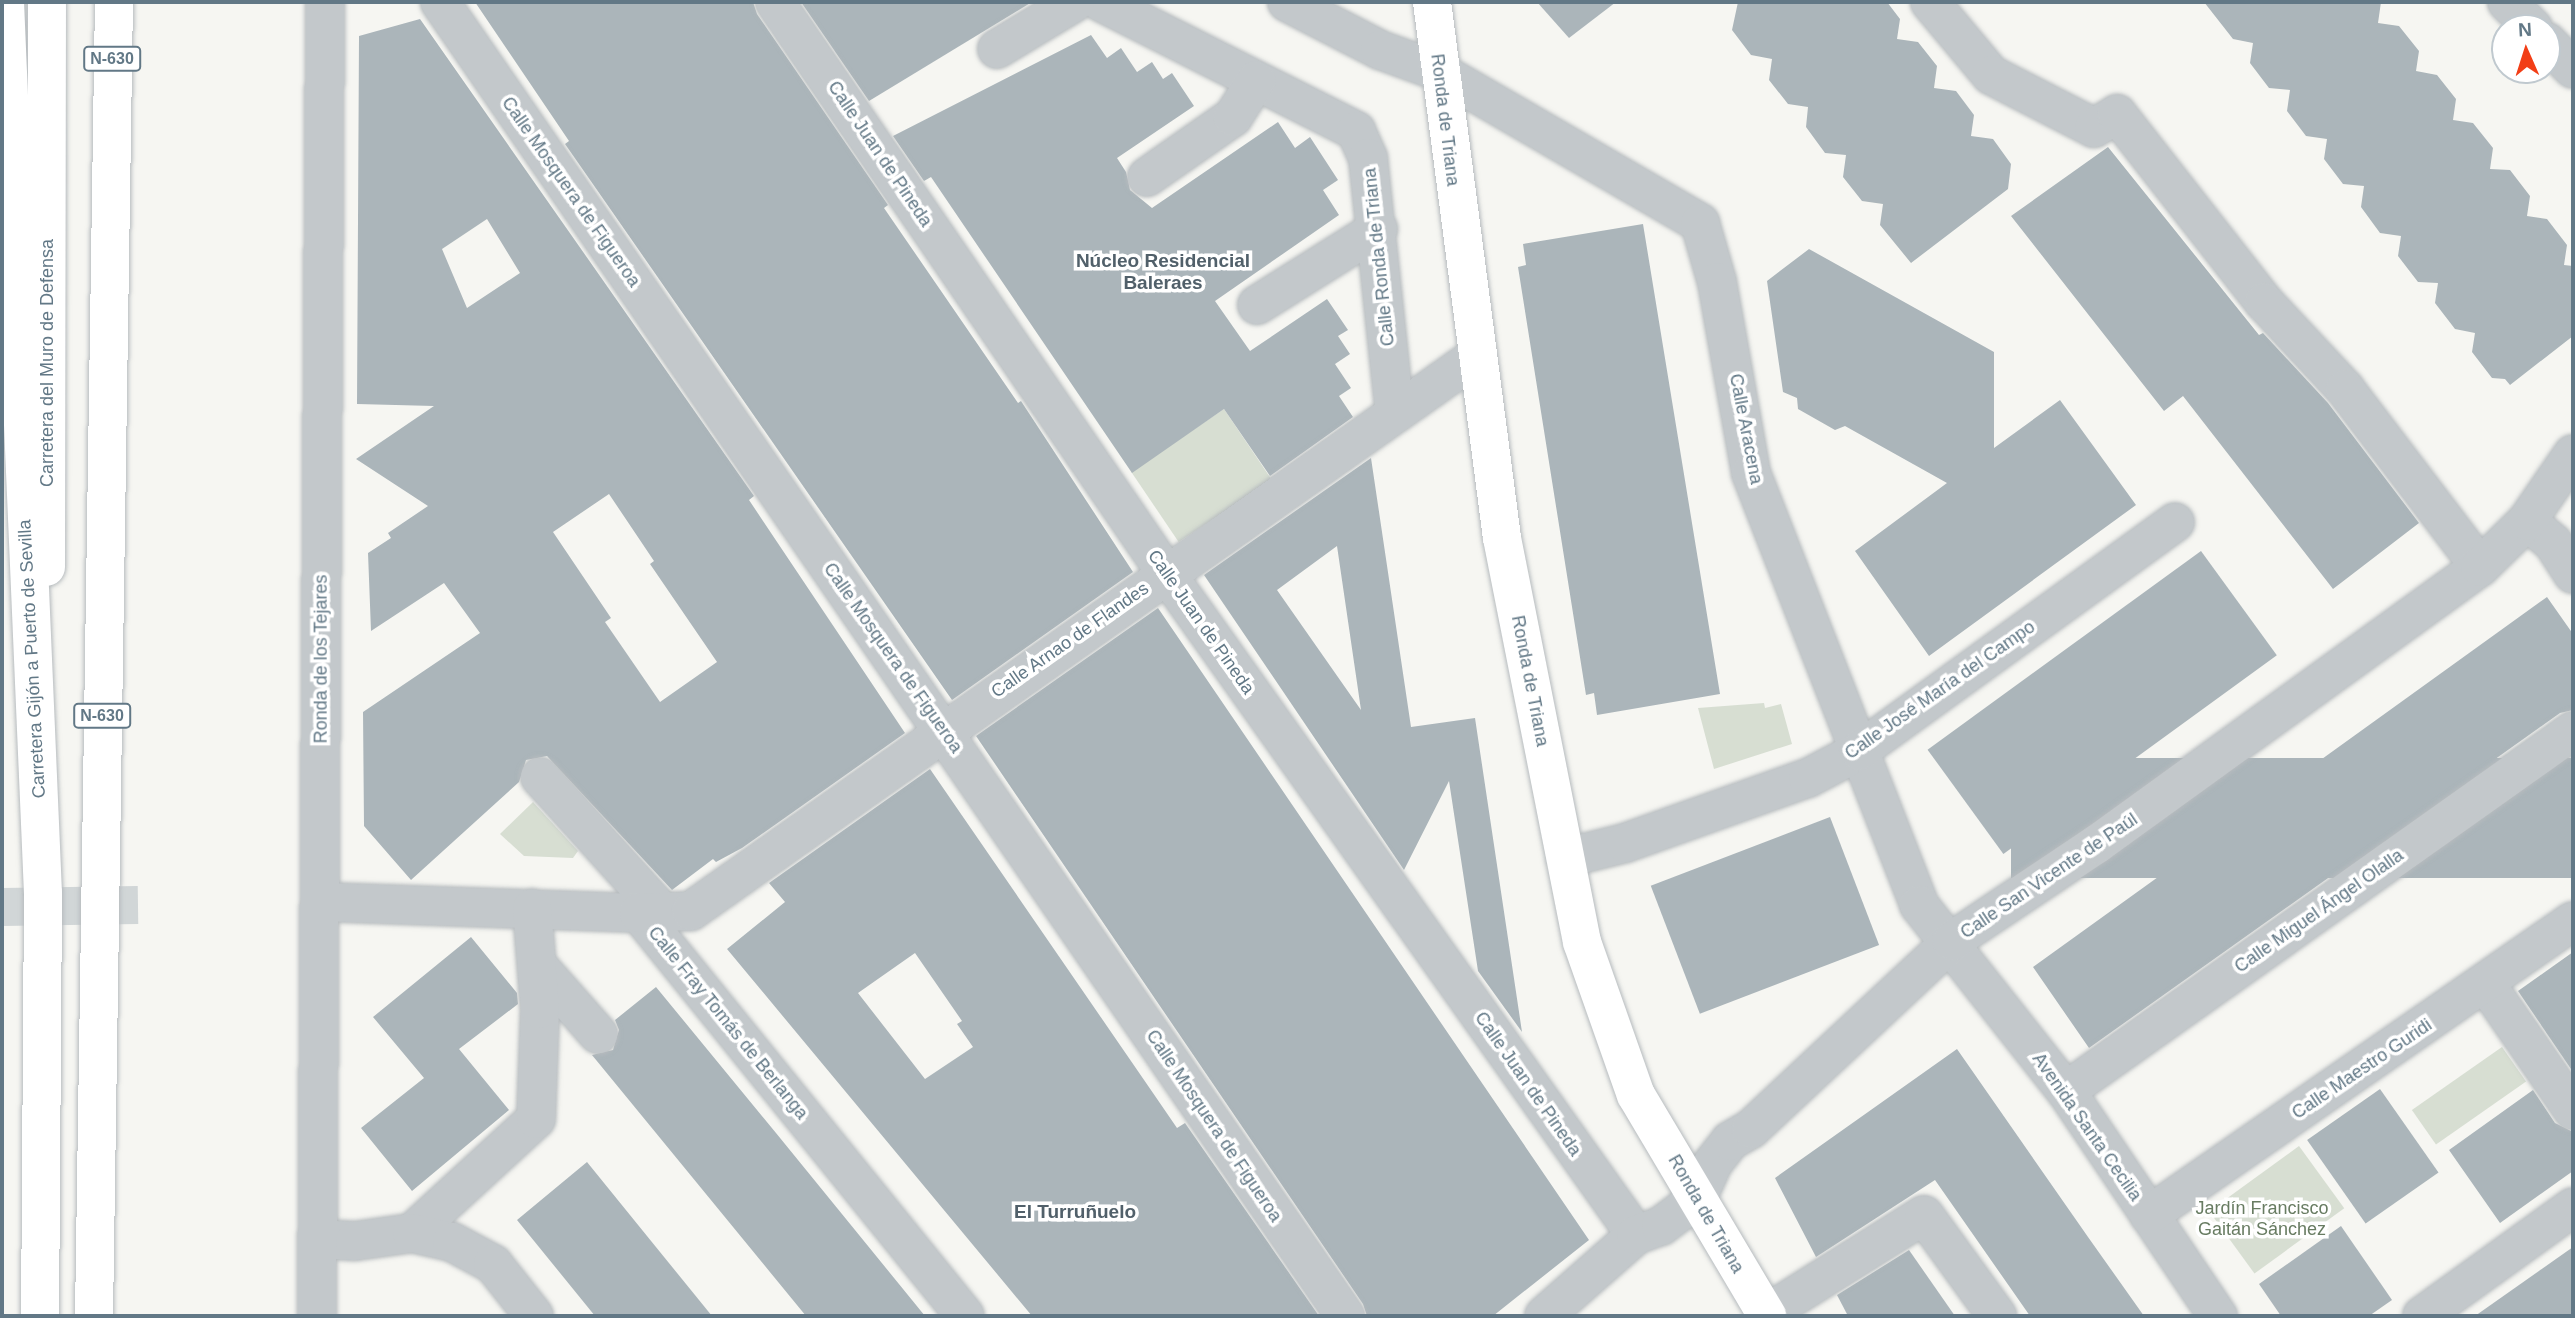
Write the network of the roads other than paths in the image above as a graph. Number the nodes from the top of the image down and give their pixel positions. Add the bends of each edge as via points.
1 (5, 2) edge
2 (47, 2) edge
3 (108, 2) edge
4 (114, 2) edge
5 (440, 2) edge
6 (775, 2) edge
7 (1075, 2) edge
8 (1101, 2) edge
9 (1286, 2) edge
10 (1432, 2) edge
11 (1930, 2) edge
12 (332, 3) edge
13 (997, 49) dead end
14 (4, 58) edge
15 (1438, 71) junction
16 (1255, 81) junction
17 (109, 116) junction
18 (5, 156) edge
19 (1147, 177) dead end
20 (1378, 229) junction
21 (1257, 305) dead end
22 (1477, 356) junction
23 (1395, 414) junction
24 (2573, 454) edge
25 (2527, 521) junction
26 (2175, 522) dead end
27 (2480, 567) junction
28 (1166, 573) junction
29 (2573, 574) edge
30 (942, 730) junction
31 (2573, 731) edge
32 (1859, 751) junction
33 (540, 777) dead end
34 (1565, 858) junction
35 (43, 893) junction
36 (320, 902) junction
37 (532, 908) junction
38 (650, 912) junction
39 (2573, 921) edge
40 (1952, 942) junction
41 (538, 966) junction
42 (2486, 984) junction
43 (597, 1034) dead end
44 (2066, 1091) junction
45 (2573, 1110) edge
46 (1697, 1199) junction
47 (2573, 1207) edge
48 (2149, 1215) junction
49 (412, 1233) junction
50 (1636, 1235) junction
51 (318, 1240) junction
52 (1766, 1315) edge
53 (40, 1316) edge
54 (94, 1316) edge
55 (317, 1316) edge
56 (534, 1316) edge
57 (965, 1316) edge
58 (1345, 1316) edge
59 (1544, 1316) edge
60 (1997, 1316) edge
61 (2218, 1316) edge
62 (2422, 1316) edge

1 - 14 main road, Carretera Gijón a Puerto de Sevilla
2 - 35 main road, Carretera del Muro de Defensa
3 - 17 main road
4 - 17 main road, N-630
5 - 30 street, Calle Mosquera de Figueroa
6 - 28 street, Calle Juan de Pineda
7 - 13 street
8 - 16 street, Calle Ronda de Triana
9 - 15 street, Calle Aracena via 1380,50
10 - 15 main road, Ronda de Triana
11 - 27 street via 1991,75 2094,128 2118,114 2264,302 2345,389
12 - 36 street, Ronda de los Tejares
14 - 18 main road, Carretera Gijón a Puerto de Sevilla
15 - 22 main road, Ronda de Triana
15 - 32 street, Calle Aracena via 1700,223 1717,282 1752,473
16 - 19 street via 1233,117
16 - 20 street, Calle Ronda de Triana via 1356,131 1368,158
17 - 54 main road, N-630
18 - 35 main road, Carretera Gijón a Puerto de Sevilla
20 - 21 street
20 - 23 street, Calle Ronda de Triana
22 - 23 street, Calle Arnao de Flandes
22 - 34 main road, Ronda de Triana via 1502,538
23 - 28 street, Calle Arnao de Flandes
24 - 25 street, Calle San Vicente de Paúl
25 - 27 street, Calle San Vicente de Paúl
25 - 29 street via 2553,543
26 - 32 street, Calle José María del Campo
27 - 40 street, Calle San Vicente de Paúl via 2097,844
28 - 30 street, Calle Arnao de Flandes
28 - 50 street, Calle Juan de Pineda
30 - 38 street, Calle Arnao de Flandes via 925,750 691,911
30 - 58 street, Calle Mosquera de Figueroa
31 - 44 street, Calle Miguel Ángel Olalla
32 - 34 street, Calle José María del Campo via 1808,778 1625,842
32 - 40 street, Calle Aracena via 1919,905
33 - 38 street
34 - 46 main road, Ronda de Triana via 1582,942 1636,1095
35 - 53 main road, Carretera Gijón a Puerto de Sevilla
36 - 37 street, Calle Fray Tomás de Berlanga
36 - 51 street, Ronda de los Tejares
37 - 38 street, Calle Fray Tomás de Berlanga
37 - 41 street
38 - 57 street, Calle Fray Tomás de Berlanga
39 - 42 street, Calle Maestro Guridi
40 - 44 street, Avenida Santa Cecilia
40 - 46 street, Calle San Vicente de Paúl via 1751,1129 1730,1141 1713,1163
41 - 43 street
41 - 49 street via 537,1119
42 - 45 street
42 - 48 street, Calle Maestro Guridi
44 - 48 street, Avenida Santa Cecilia
46 - 50 street, Calle San Vicente de Paúl via 1661,1226
46 - 52 main road, Ronda de Triana
47 - 62 street
48 - 61 street, Avenida Santa Cecilia
49 - 51 street via 355,1241
49 - 56 street via 452,1242 493,1264
50 - 59 street, Calle San Vicente de Paúl
51 - 55 street, Ronda de los Tejares
52 - 60 street via 1924,1214

